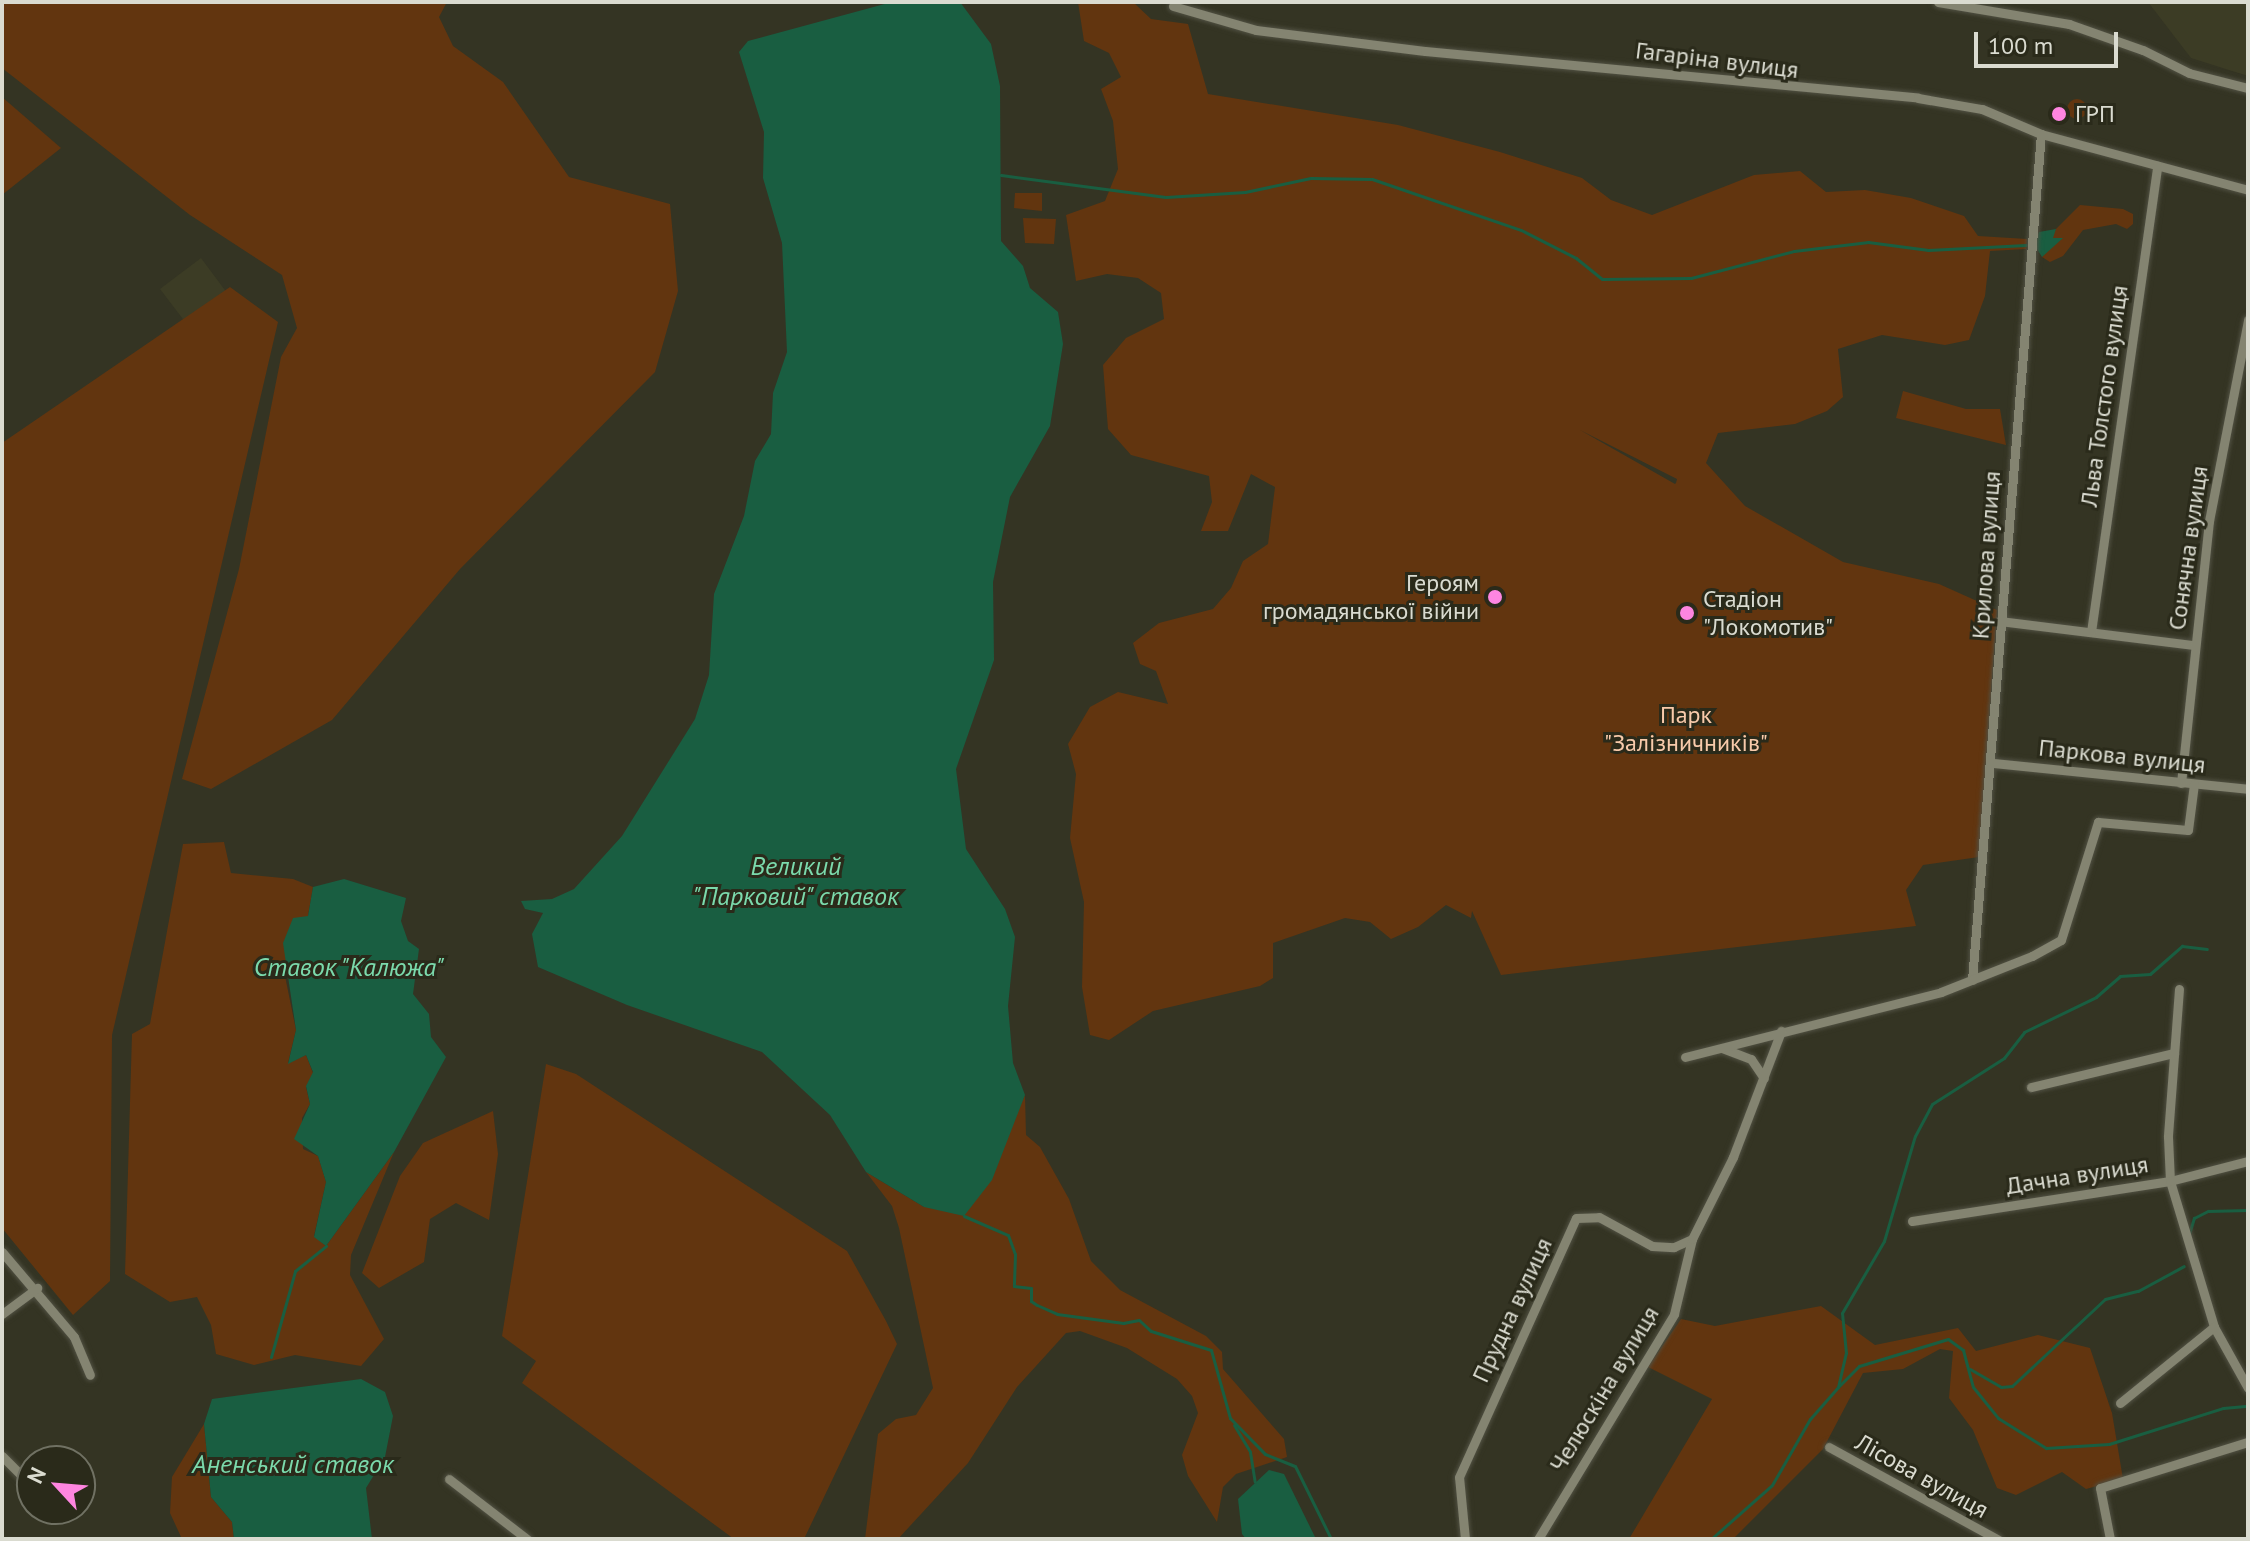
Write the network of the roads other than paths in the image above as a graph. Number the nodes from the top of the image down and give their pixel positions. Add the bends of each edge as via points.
1 (1938, 2) edge
2 (1173, 6) dead end
3 (2248, 88) edge
4 (2041, 134) junction
5 (2157, 166) junction
6 (2248, 190) edge
7 (2248, 320) edge
8 (2000, 621) junction
9 (2091, 632) junction
10 (2194, 645) junction
11 (1993, 763) junction
12 (2181, 783) junction
13 (2194, 784) junction
14 (2248, 789) edge
15 (1972, 980) junction
16 (2179, 989) dead end
17 (1781, 1031) junction
18 (1722, 1048) junction
19 (2174, 1053) junction
20 (1685, 1057) dead end
21 (1764, 1078) junction
22 (2031, 1087) dead end
23 (2248, 1161) edge
24 (2170, 1181) junction
25 (1912, 1221) dead end
26 (1692, 1239) junction
27 (2, 1252) edge
28 (37, 1288) junction
29 (2, 1314) edge
30 (2214, 1327) junction
31 (90, 1375) dead end
32 (2248, 1388) edge
33 (2120, 1403) dead end
34 (2248, 1442) edge
35 (1829, 1447) dead end
36 (449, 1479) dead end
37 (527, 1539) edge
38 (1465, 1539) edge
39 (1538, 1539) edge
40 (1997, 1539) edge
41 (2110, 1539) edge

1 - 3 street via 2069,24 2189,73
2 - 4 street, Гагаріна вулиця via 1256,30 1425,51 1918,98 1982,109
4 - 5 street, Гагаріна вулиця
4 - 8 street, Крилова вулиця
5 - 6 street, Гагаріна вулиця
5 - 9 street, Льва Толстого вулиця
7 - 10 street, Сонячна вулиця via 2209,521
8 - 9 street
8 - 11 street, Крилова вулиця
9 - 10 street
10 - 12 street, Сонячна вулиця
11 - 12 street, Паркова вулиця
11 - 15 street, Крилова вулиця
12 - 13 street, Паркова вулиця
13 - 14 street, Паркова вулиця
13 - 15 street via 2188,830 2098,822 2061,940
15 - 17 street
16 - 19 street
17 - 18 street
17 - 21 street, Челюскіна вулиця
18 - 20 street
18 - 21 street via 1751,1059
19 - 22 street
19 - 24 street
21 - 26 street, Челюскіна вулиця
23 - 24 street, Дачна вулиця
24 - 25 street, Дачна вулиця
24 - 30 street
26 - 38 street, Прудна вулиця via 1674,1247 1652,1246 1599,1217 1576,1218 1459,1477
26 - 39 street, Челюскіна вулиця via 1674,1314
27 - 28 street
28 - 29 street
28 - 31 street via 74,1337
30 - 32 street
30 - 33 street
34 - 41 street via 2100,1488
35 - 40 street, Лісова вулиця
36 - 37 street

